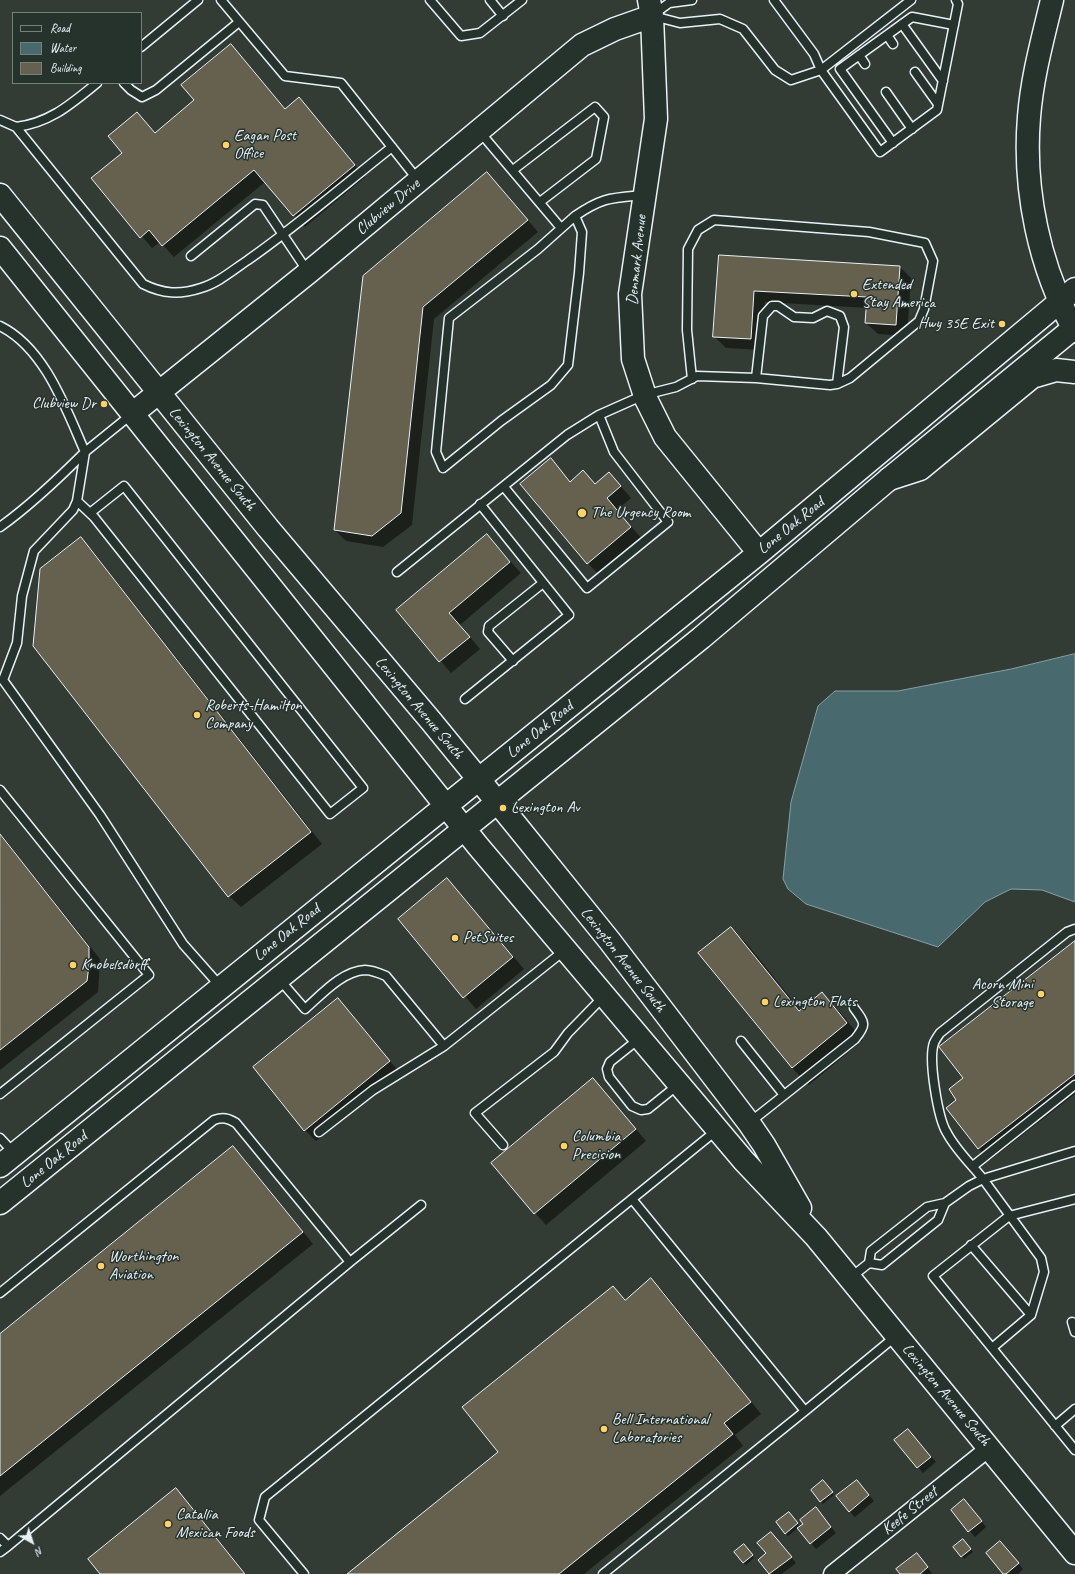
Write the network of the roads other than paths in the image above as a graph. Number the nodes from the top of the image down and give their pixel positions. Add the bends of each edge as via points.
1 (198, 0) edge
2 (221, 0) edge
3 (430, 0) edge
4 (490, 0) edge
5 (522, 0) edge
6 (692, 0) edge
7 (774, 0) edge
8 (911, 0) edge
9 (956, 0) edge
10 (1052, 0) edge
11 (651, 8) edge
12 (503, 16) junction
13 (239, 22) junction
14 (902, 24) junction
15 (954, 25) junction
16 (887, 35) junction
17 (894, 44) dead end
18 (142, 46) edge
19 (859, 55) junction
20 (866, 64) dead end
21 (821, 70) junction
22 (915, 72) dead end
23 (943, 81) junction
24 (96, 84) edge
25 (125, 84) edge
26 (886, 92) dead end
27 (938, 104) junction
28 (0, 120) edge
29 (16, 127) junction
30 (912, 129) junction
31 (478, 131) junction
32 (893, 143) junction
33 (392, 147) junction
34 (513, 170) junction
35 (419, 181) junction
36 (0, 195) edge
37 (645, 195) junction
38 (540, 202) junction
39 (575, 216) junction
40 (561, 228) junction
41 (284, 235) junction
42 (0, 248) edge
43 (191, 256) dead end
44 (309, 272) junction
45 (1068, 295) edge
46 (0, 326) edge
47 (1074, 329) edge
48 (1075, 372) edge
49 (692, 378) junction
50 (756, 378) junction
51 (837, 384) junction
52 (158, 392) junction
53 (644, 395) junction
54 (132, 414) junction
55 (599, 415) junction
56 (85, 452) junction
57 (890, 479) junction
58 (504, 487) junction
59 (77, 500) junction
60 (480, 504) junction
61 (90, 513) junction
62 (0, 527) edge
63 (759, 553) junction
64 (397, 572) dead end
65 (543, 583) junction
66 (512, 661) junction
67 (465, 699) dead end
68 (478, 779) junction
69 (0, 790) edge
70 (497, 802) junction
71 (446, 806) junction
72 (464, 829) junction
73 (1075, 929) edge
74 (565, 950) junction
75 (279, 978) junction
76 (221, 987) junction
77 (605, 996) junction
78 (854, 1008) dead end
79 (640, 1038) junction
80 (741, 1041) dead end
81 (444, 1046) junction
82 (679, 1083) junction
83 (1075, 1085) edge
84 (0, 1094) edge
85 (784, 1095) junction
86 (749, 1124) junction
87 (717, 1130) junction
88 (319, 1132) dead end
89 (0, 1138) edge
90 (503, 1145) dead end
91 (1075, 1151) edge
92 (7, 1160) edge
93 (973, 1166) junction
94 (983, 1179) junction
95 (632, 1199) junction
96 (1075, 1199) edge
97 (0, 1203) edge
98 (945, 1203) junction
99 (421, 1205) dead end
100 (1009, 1216) junction
101 (816, 1237) junction
102 (971, 1245) junction
103 (350, 1262) junction
104 (869, 1263) junction
105 (850, 1279) junction
106 (0, 1293) edge
107 (1031, 1315) junction
108 (1072, 1322) dead end
109 (1075, 1332) edge
110 (896, 1336) junction
111 (992, 1348) junction
112 (1075, 1409) edge
113 (804, 1411) junction
114 (1055, 1426) junction
115 (989, 1448) junction
116 (1075, 1450) edge
117 (0, 1538) edge
118 (8, 1546) junction
119 (0, 1552) edge
120 (1075, 1553) edge
121 (304, 1574) edge
122 (602, 1574) edge
123 (832, 1574) edge

1 - 18 lane
2 - 13 lane
3 - 12 lane via 461,36 480,33
4 - 12 lane
5 - 12 lane
6 - 11 lane
7 - 21 lane via 814,54
8 - 21 lane
9 - 15 lane via 958,4
10 - 45 main road via 1034,82 1028,150 1034,213 1051,279
11 - 21 lane via 680,23 720,19 743,29 775,70 791,80
11 - 31 main road, Clubview Drive via 582,45
11 - 37 main road, Denmark Avenue via 656,119
13 - 25 lane via 156,90 142,97
13 - 33 lane via 285,76 341,83
14 - 15 lane via 912,17
14 - 16 lane
14 - 23 lane
15 - 23 lane
16 - 17 lane
16 - 19 lane
19 - 20 lane
19 - 32 lane via 840,69
21 - 32 lane via 880,152
22 - 27 lane
23 - 27 lane
24 - 29 lane via 48,119 33,125
26 - 30 lane
27 - 30 lane via 937,110
28 - 29 lane
29 - 41 lane via 143,284 158,292 186,292 203,288 216,282
30 - 32 lane
31 - 34 lane
31 - 35 main road, Clubview Drive
33 - 35 lane
33 - 41 lane
34 - 38 lane
34 - 38 lane via 595,107 604,117 596,159
35 - 44 main road, Clubview Drive
36 - 52 main road, Lexington Avenue South
37 - 39 lane via 609,198 594,203
37 - 53 main road, Denmark Avenue via 630,294 634,359
38 - 40 lane
39 - 40 lane
39 - 40 lane via 582,232 568,365 551,385 443,468 436,452 449,318
41 - 43 lane via 263,205 255,204
41 - 44 lane
42 - 54 main road, Lexington Avenue South
44 - 52 main road, Clubview Drive
45 - 47 main road
45 - 63 main road, Lone Oak Road
46 - 56 lane via 12,332 32,351 57,389
47 - 57 main road, Lone Oak Road
48 - 57 main road via 1056,370 1032,378 920,468
49 - 50 lane
49 - 51 lane via 687,330 688,249 698,230 714,220 869,232 925,243 933,261 924,309 919,321 850,378
49 - 53 lane via 676,387
50 - 51 lane
50 - 51 lane via 763,316 772,306 778,306 794,316 814,318 827,311 840,316 844,327
52 - 54 main road, Clubview Drive
52 - 68 main road, Lexington Avenue South
53 - 55 lane
53 - 63 main road, Denmark Avenue via 665,437
54 - 56 lane
54 - 71 main road, Lexington Avenue South
55 - 58 lane via 567,434
55 - 58 lane via 614,452 668,522 587,588
56 - 59 lane
56 - 62 lane via 52,485
57 - 70 main road, Lone Oak Road via 701,638
58 - 60 lane
59 - 61 lane
59 - 76 lane via 73,510 34,551 22,596 17,643 3,680 100,815 183,944
60 - 64 lane
60 - 65 lane
61 - 61 lane via 330,814 363,788 124,486
63 - 68 main road, Lone Oak Road
65 - 66 lane via 489,626 488,632
65 - 66 lane via 569,615
66 - 67 lane
68 - 70 main road, Lexington Avenue South
68 - 71 main road, Lone Oak Road
69 - 84 lane via 149,975
70 - 72 main road, Lone Oak Road
70 - 86 main road, Lexington Avenue South via 608,940
71 - 72 main road, Lexington Avenue South
71 - 76 main road, Lone Oak Road
72 - 74 main road, Lexington Avenue South
72 - 75 main road, Lone Oak Road
73 - 93 lane via 1067,932 940,1033 934,1044 938,1113 948,1135
74 - 77 main road, Lexington Avenue South
74 - 81 lane
75 - 81 lane via 305,1009 344,977 355,972 365,970 386,976
75 - 97 main road, Lone Oak Road
76 - 92 main road, Lone Oak Road
77 - 79 main road, Lexington Avenue South
77 - 90 lane via 568,1033 554,1052 475,1113
78 - 85 lane via 864,1022 859,1034
79 - 82 main road, Lexington Avenue South
79 - 82 lane via 610,1062 607,1069 609,1077 632,1106 641,1110 648,1109
80 - 85 lane
81 - 88 lane via 373,1090
82 - 87 main road, Lexington Avenue South
83 - 93 lane
85 - 86 lane
86 - 101 main road, Lexington Avenue South via 764,1145
87 - 95 lane
87 - 101 main road, Lexington Avenue South
89 - 92 lane
91 - 94 lane
93 - 94 lane
94 - 98 lane
94 - 100 lane
95 - 113 lane
95 - 121 lane via 265,1497 259,1520
96 - 100 lane
98 - 104 lane via 927,1207 871,1251
98 - 104 lane via 938,1220 926,1230 882,1264
99 - 103 lane
100 - 102 lane
100 - 107 lane via 1044,1265
101 - 105 main road, Lexington Avenue South
102 - 107 lane
102 - 111 lane via 933,1276
103 - 106 lane via 236,1123 222,1117 214,1120
103 - 118 lane
104 - 105 lane
105 - 110 main road, Lexington Avenue South
107 - 111 lane
108 - 109 lane
110 - 113 lane
110 - 115 main road, Lexington Avenue South
111 - 114 lane
112 - 114 lane
113 - 122 lane
114 - 116 lane
115 - 120 main road, Lexington Avenue South
115 - 123 street, Keefe Street
117 - 118 lane
118 - 119 lane

